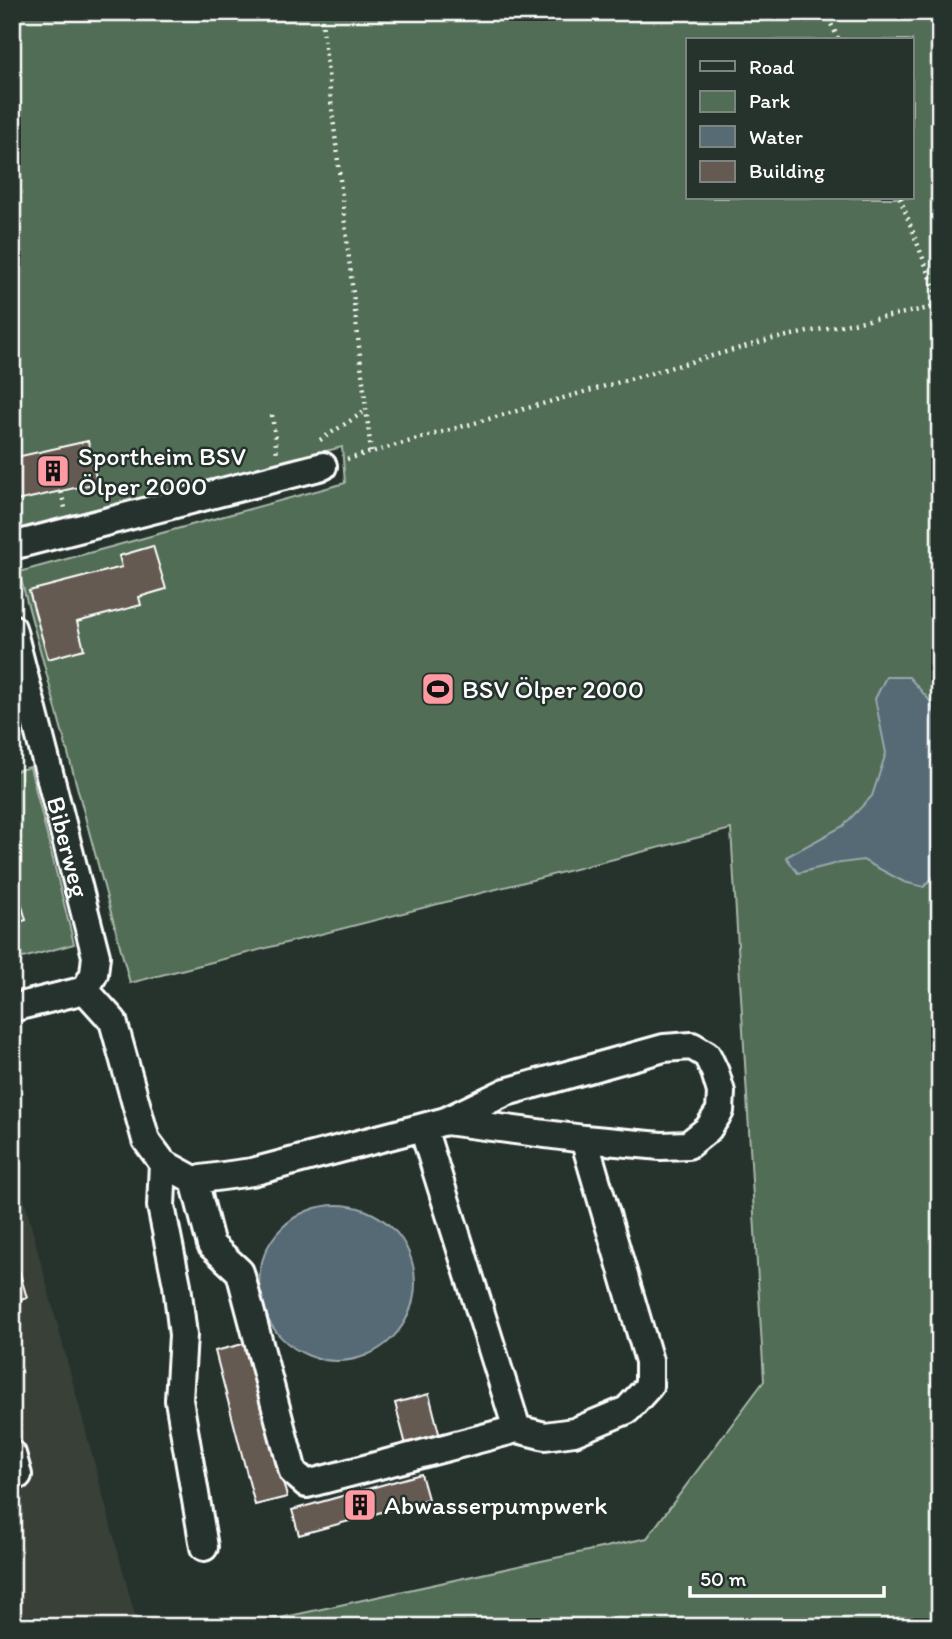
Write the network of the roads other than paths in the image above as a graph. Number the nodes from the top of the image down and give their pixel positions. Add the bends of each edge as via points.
1 (323, 466) road end
2 (12, 546) edge
3 (12, 628) edge
4 (86, 990) junction
5 (12, 1007) edge
6 (434, 1124) junction
7 (584, 1139) junction
8 (163, 1163) junction
9 (194, 1180) junction
10 (517, 1429) junction
11 (204, 1547) dead end

1 - 2 street
3 - 4 street, Biberweg via 96,956
4 - 5 street
4 - 8 street via 113,1021 146,1140
6 - 7 street
6 - 7 street via 506,1092 664,1048 692,1046 707,1055 721,1092 720,1111 708,1129 688,1144
6 - 9 street via 252,1172
6 - 10 street
7 - 10 street via 649,1362 649,1387 627,1410 574,1432 545,1436
8 - 9 street
8 - 11 street via 161,1206 183,1335 179,1400
9 - 10 street via 211,1245 240,1272 293,1472 307,1484

